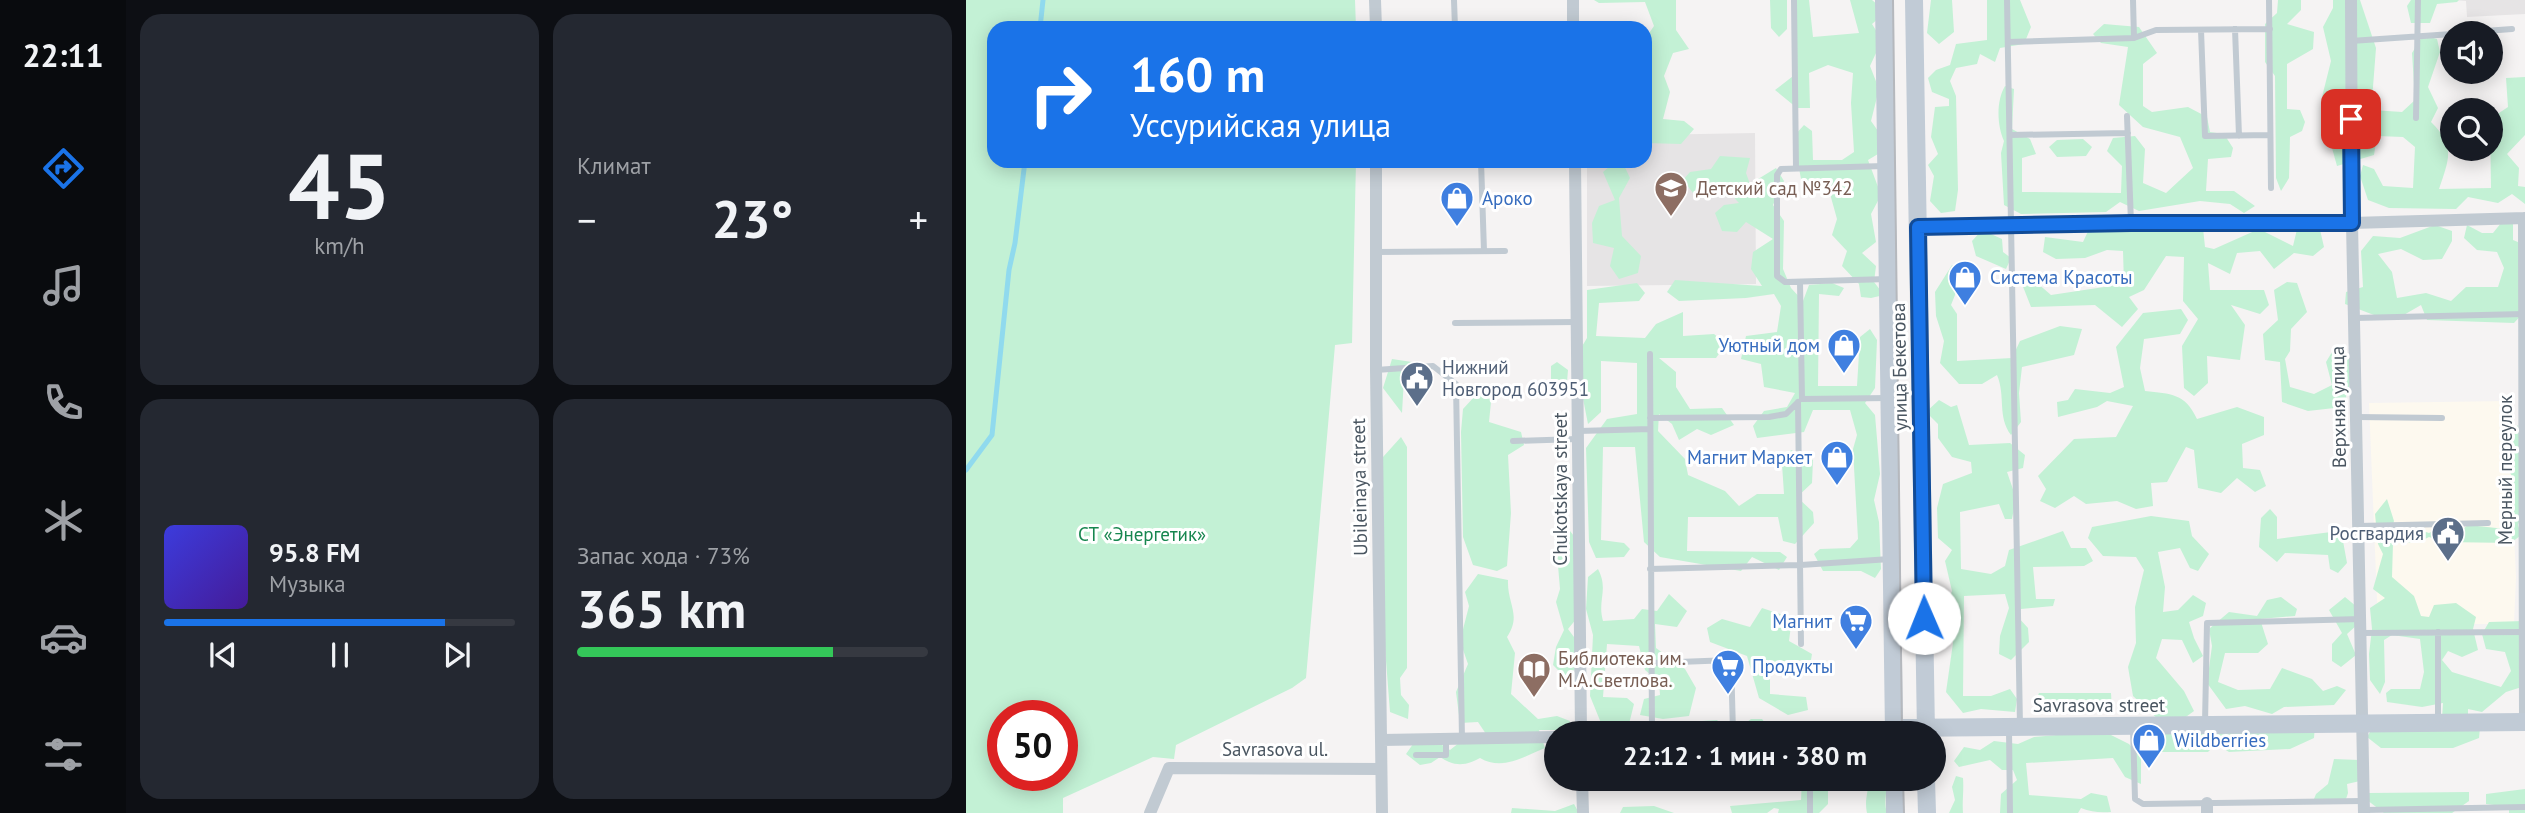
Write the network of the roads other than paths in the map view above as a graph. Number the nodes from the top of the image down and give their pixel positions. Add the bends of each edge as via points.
1 (1375, 0) edge
2 (1454, 0) edge
3 (1573, 0) edge
4 (1794, 0) edge
5 (1884, 0) edge
6 (1914, 0) edge
7 (2007, 0) edge
8 (2133, 0) edge
9 (2269, 0) edge
10 (2351, 0) edge
11 (2418, 0) edge
12 (1376, 21) edge
13 (1455, 21) edge
14 (1573, 21) edge
15 (2235, 29) junction
16 (2270, 29) junction
17 (2512, 29) dead end
18 (2201, 30) junction
19 (2503, 30) edge
20 (2440, 35) edge
21 (2417, 36) junction
22 (2134, 38) junction
23 (2351, 41) junction
24 (2008, 42) junction
25 (2127, 116) dead end
26 (2416, 118) dead end
27 (2128, 133) junction
28 (2010, 135) junction
29 (2270, 135) junction
30 (2239, 136) junction
31 (1886, 166) junction
32 (1376, 168) edge
33 (1480, 168) edge
34 (1575, 168) edge
35 (1796, 168) junction
36 (2271, 188) dead end
37 (2524, 218) edge
38 (2131, 223) junction
39 (2352, 223) junction
40 (2012, 225) junction
41 (1918, 227) junction
42 (1484, 251) junction
43 (1505, 251) dead end
44 (1376, 252) junction
45 (1888, 279) junction
46 (1800, 282) junction
47 (2524, 314) edge
48 (2355, 318) junction
49 (1578, 322) junction
50 (1455, 323) dead end
51 (1650, 354) dead end
52 (1376, 370) junction
53 (1889, 398) junction
54 (1800, 400) junction
55 (2357, 417) junction
56 (1650, 418) junction
57 (2442, 418) dead end
58 (1650, 429) junction
59 (1579, 435) junction
60 (1513, 442) dead end
61 (2488, 523) dead end
62 (2359, 526) junction
63 (1892, 559) junction
64 (1801, 565) junction
65 (1650, 569) junction
66 (2361, 626) junction
67 (2438, 632) junction
68 (2524, 632) edge
69 (1801, 644) dead end
70 (1652, 663) junction
71 (1581, 721) edge
72 (1652, 721) edge
73 (1732, 721) edge
74 (1894, 721) edge
75 (1925, 721) edge
76 (2438, 721) junction
77 (2363, 722) junction
78 (2525, 722) edge
79 (2205, 725) junction
80 (2015, 727) junction
81 (2133, 727) junction
82 (1946, 730) edge
83 (1544, 737) edge
84 (1446, 739) junction
85 (1462, 739) junction
86 (1382, 740) junction
87 (1416, 755) dead end
88 (1381, 769) junction
89 (1582, 791) edge
90 (1810, 791) edge
91 (1895, 791) edge
92 (1926, 791) edge
93 (2525, 807) edge
94 (2207, 808) edge
95 (2364, 808) edge
96 (1150, 813) edge
97 (1382, 813) edge
98 (1583, 813) edge
99 (1810, 813) edge
100 (1895, 813) edge
101 (1927, 813) edge
102 (2010, 813) edge

1 - 12 street
2 - 13 lane
3 - 14 street
4 - 35 lane
5 - 31 main road, улица Бекетова
6 - 41 main road, улица Бекетова
7 - 24 lane
8 - 22 lane
9 - 16 lane
10 - 23 street, Верхняя улица
11 - 21 lane
15 - 16 lane
15 - 18 lane
15 - 30 lane
16 - 29 lane
17 - 19 lane
18 - 22 lane via 2156,30
18 - 30 lane via 2205,136
20 - 21 lane
21 - 23 lane
21 - 26 lane
22 - 24 lane
23 - 39 street, Верхняя улица
24 - 28 lane
25 - 27 lane
27 - 28 lane
27 - 38 lane
28 - 40 lane
29 - 30 lane
29 - 36 lane
31 - 35 lane
31 - 45 main road, улица Бекетова
32 - 44 street, Ubileinaya street
33 - 42 lane
34 - 49 street, Chukotskaya street
35 - 46 lane via 1781,169 1777,174 1777,276 1785,282
37 - 39 street
37 - 47 street, Мерный переулок
38 - 39 street
38 - 40 street
39 - 48 street, Верхняя улица
40 - 41 street
40 - 80 lane
41 - 75 main road, улица Бекетова
42 - 43 lane
42 - 44 lane
44 - 52 street, Ubileinaya street
45 - 46 lane
45 - 53 main road, улица Бекетова
46 - 54 lane
47 - 48 lane
47 - 68 street, Мерный переулок
48 - 55 street, Верхняя улица
49 - 50 lane
49 - 59 street, Chukotskaya street
51 - 56 lane
52 - 85 lane via 1433,366 1456,384
52 - 86 street, Ubileinaya street
53 - 54 lane
53 - 63 main road, улица Бекетова
54 - 56 lane via 1786,414 1769,417
54 - 64 lane
55 - 57 lane
55 - 62 street, Верхняя улица
56 - 58 lane
58 - 59 lane
58 - 65 lane
59 - 60 lane
59 - 71 street, Chukotskaya street
61 - 62 lane
62 - 66 street, Верхняя улица
63 - 64 lane
63 - 74 main road, улица Бекетова
64 - 65 lane
64 - 69 lane
65 - 70 lane
66 - 67 lane
66 - 77 street, Верхняя улица
66 - 79 lane via 2207,623
67 - 68 lane
67 - 76 lane
68 - 78 street, Мерный переулок
70 - 72 lane
70 - 73 lane via 1731,660
76 - 77 main road, Savrasova street
76 - 78 main road, Savrasova street
77 - 79 main road, Savrasova street
77 - 95 street, Верхняя улица
79 - 81 main road, Savrasova street
80 - 81 main road, Savrasova street
80 - 82 main road, Savrasova street
80 - 102 lane
81 - 94 lane via 2135,799 2143,804
83 - 85 street
84 - 85 street
84 - 86 street
84 - 87 lane via 1446,754
86 - 88 street, Ubileinaya street
88 - 96 street, Savrasova ul. via 1169,768
88 - 97 street, Ubileinaya street
89 - 98 street
90 - 99 lane
91 - 100 main road
92 - 101 main road
93 - 95 lane
94 - 95 lane

